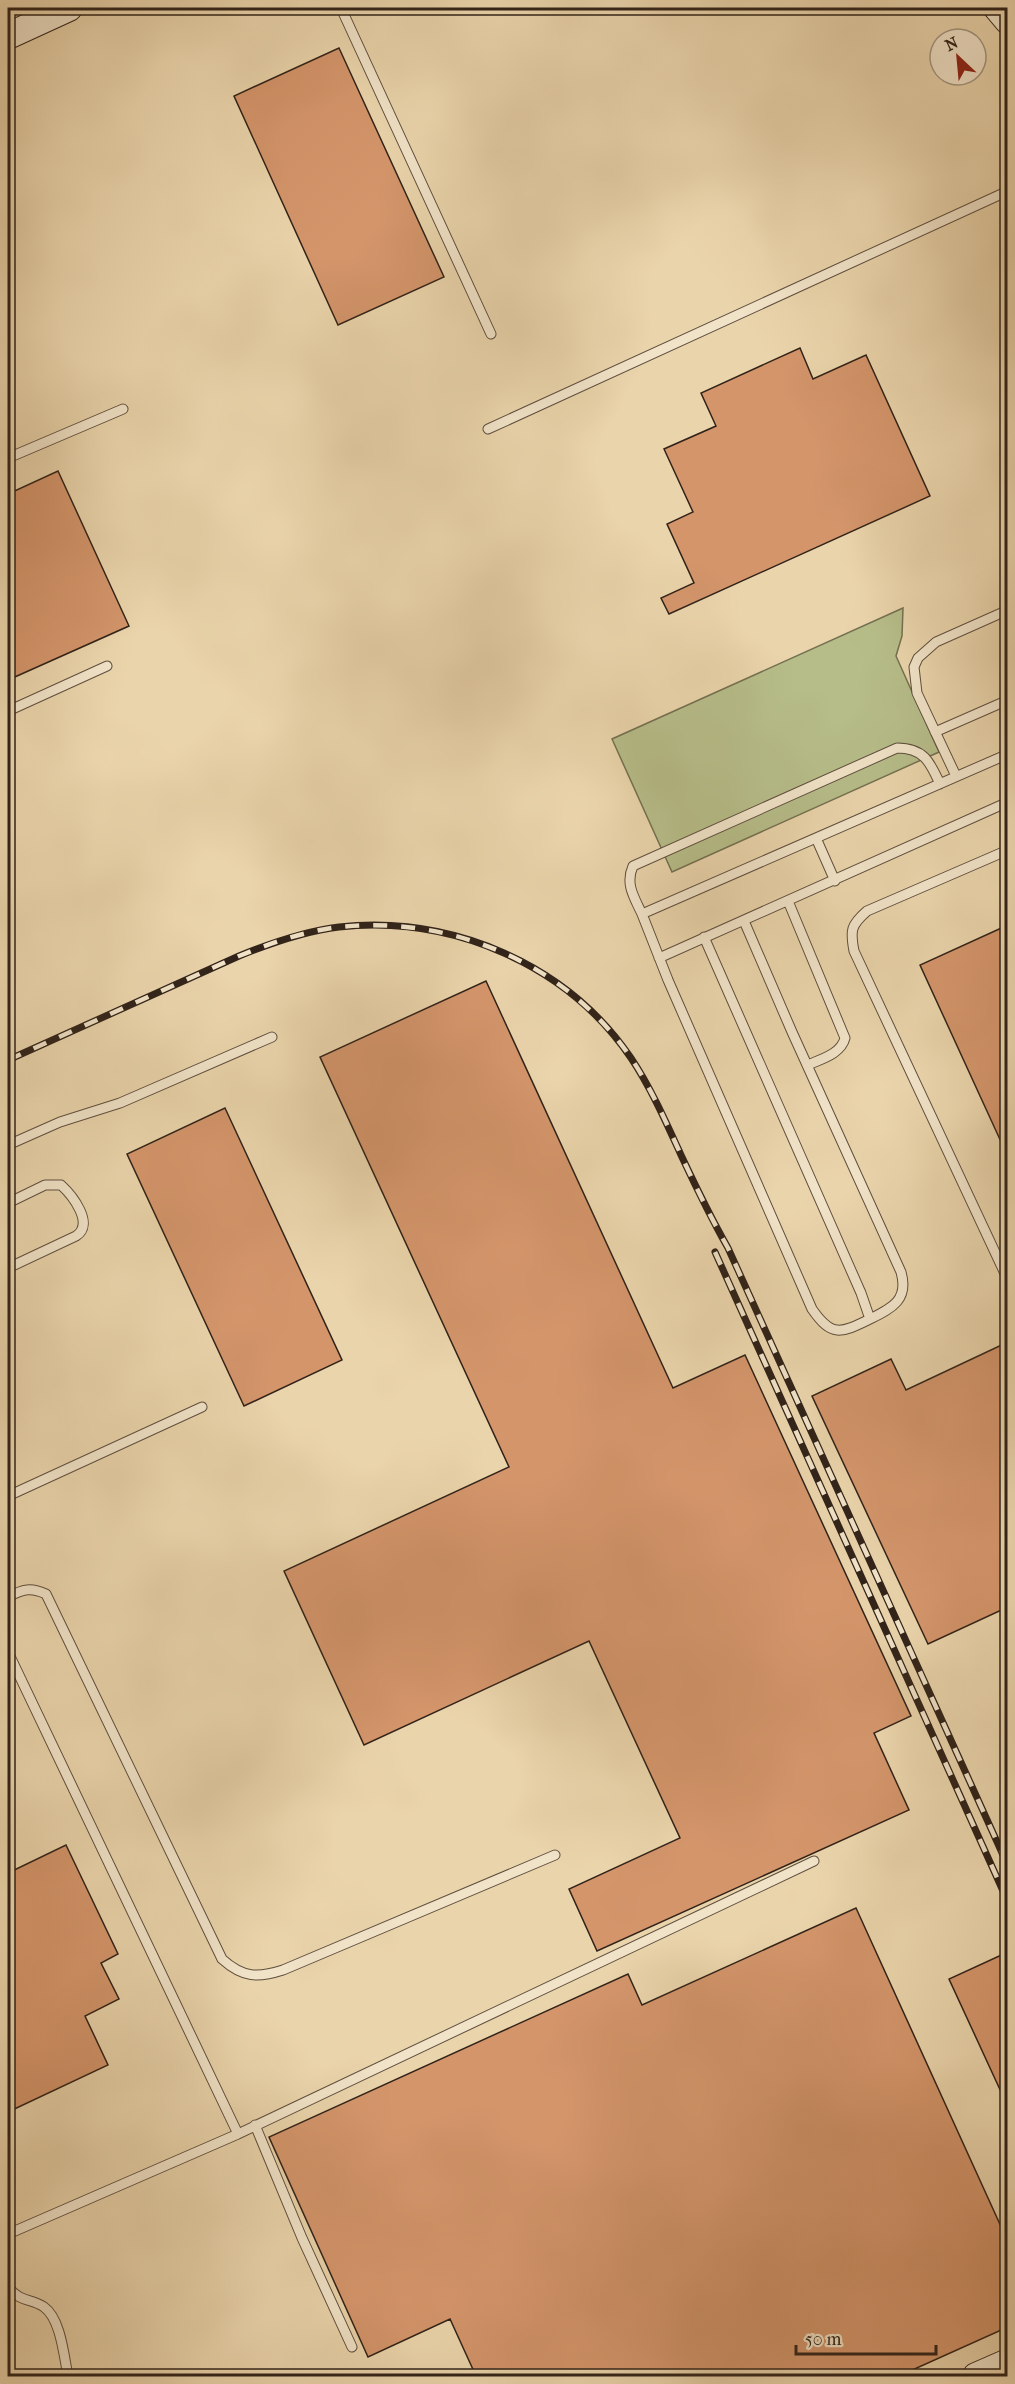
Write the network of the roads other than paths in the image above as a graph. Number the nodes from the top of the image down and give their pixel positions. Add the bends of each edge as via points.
1 (69, 8) edge
2 (341, 8) edge
3 (997, 8) edge
4 (1008, 21) edge
5 (8, 36) edge
6 (1008, 191) edge
7 (491, 334) dead end
8 (123, 409) dead end
9 (488, 429) dead end
10 (8, 458) edge
11 (1008, 610) edge
12 (107, 666) dead end
13 (1008, 700) edge
14 (8, 711) edge
15 (935, 732) junction
16 (1008, 754) edge
17 (956, 776) junction
18 (940, 784) junction
19 (1008, 802) edge
20 (816, 838) junction
21 (1008, 850) edge
22 (835, 881) junction
23 (789, 901) junction
24 (642, 914) junction
25 (744, 921) junction
26 (704, 937) junction
27 (659, 958) junction
28 (273, 1036) dead end
29 (808, 1065) junction
30 (8, 1145) edge
31 (8, 1203) edge
32 (8, 1268) edge
33 (1008, 1280) edge
34 (870, 1319) junction
35 (202, 1407) dead end
36 (8, 1497) edge
37 (8, 1597) edge
38 (8, 1652) edge
39 (555, 1855) dead end
40 (814, 1861) dead end
41 (255, 2125) junction
42 (238, 2133) junction
43 (8, 2234) edge
44 (8, 2287) edge
45 (352, 2347) dead end
46 (1008, 2362) edge
47 (68, 2376) edge
48 (976, 2376) edge

1 - 5 main road
2 - 7 lane
3 - 4 main road
6 - 9 lane
8 - 10 lane
11 - 15 lane via 936,642 918,657 915,685
12 - 14 lane
13 - 15 lane
15 - 17 lane
16 - 17 lane
17 - 18 lane
18 - 20 lane
18 - 24 lane via 932,765 917,750 897,748 633,866 630,891
19 - 22 lane
20 - 22 lane
20 - 24 lane
21 - 33 lane via 867,911 850,933 854,951
22 - 23 lane
23 - 25 lane
23 - 29 lane via 845,1038 833,1053
24 - 27 lane
25 - 26 lane
25 - 29 lane
26 - 27 lane
26 - 34 lane
27 - 34 lane via 812,1309 823,1324 836,1330
28 - 30 lane via 120,1103 60,1122
29 - 34 lane via 903,1279 903,1294 897,1302
31 - 32 lane via 45,1185 61,1185 81,1213 84,1227 82,1233
35 - 36 lane
37 - 39 lane via 26,1589 46,1594 222,1959 231,1967 261,1977 283,1970
38 - 42 lane
40 - 41 lane
41 - 42 lane
41 - 45 lane
42 - 43 lane
44 - 47 lane via 19,2298 42,2305 51,2313
46 - 48 main road

